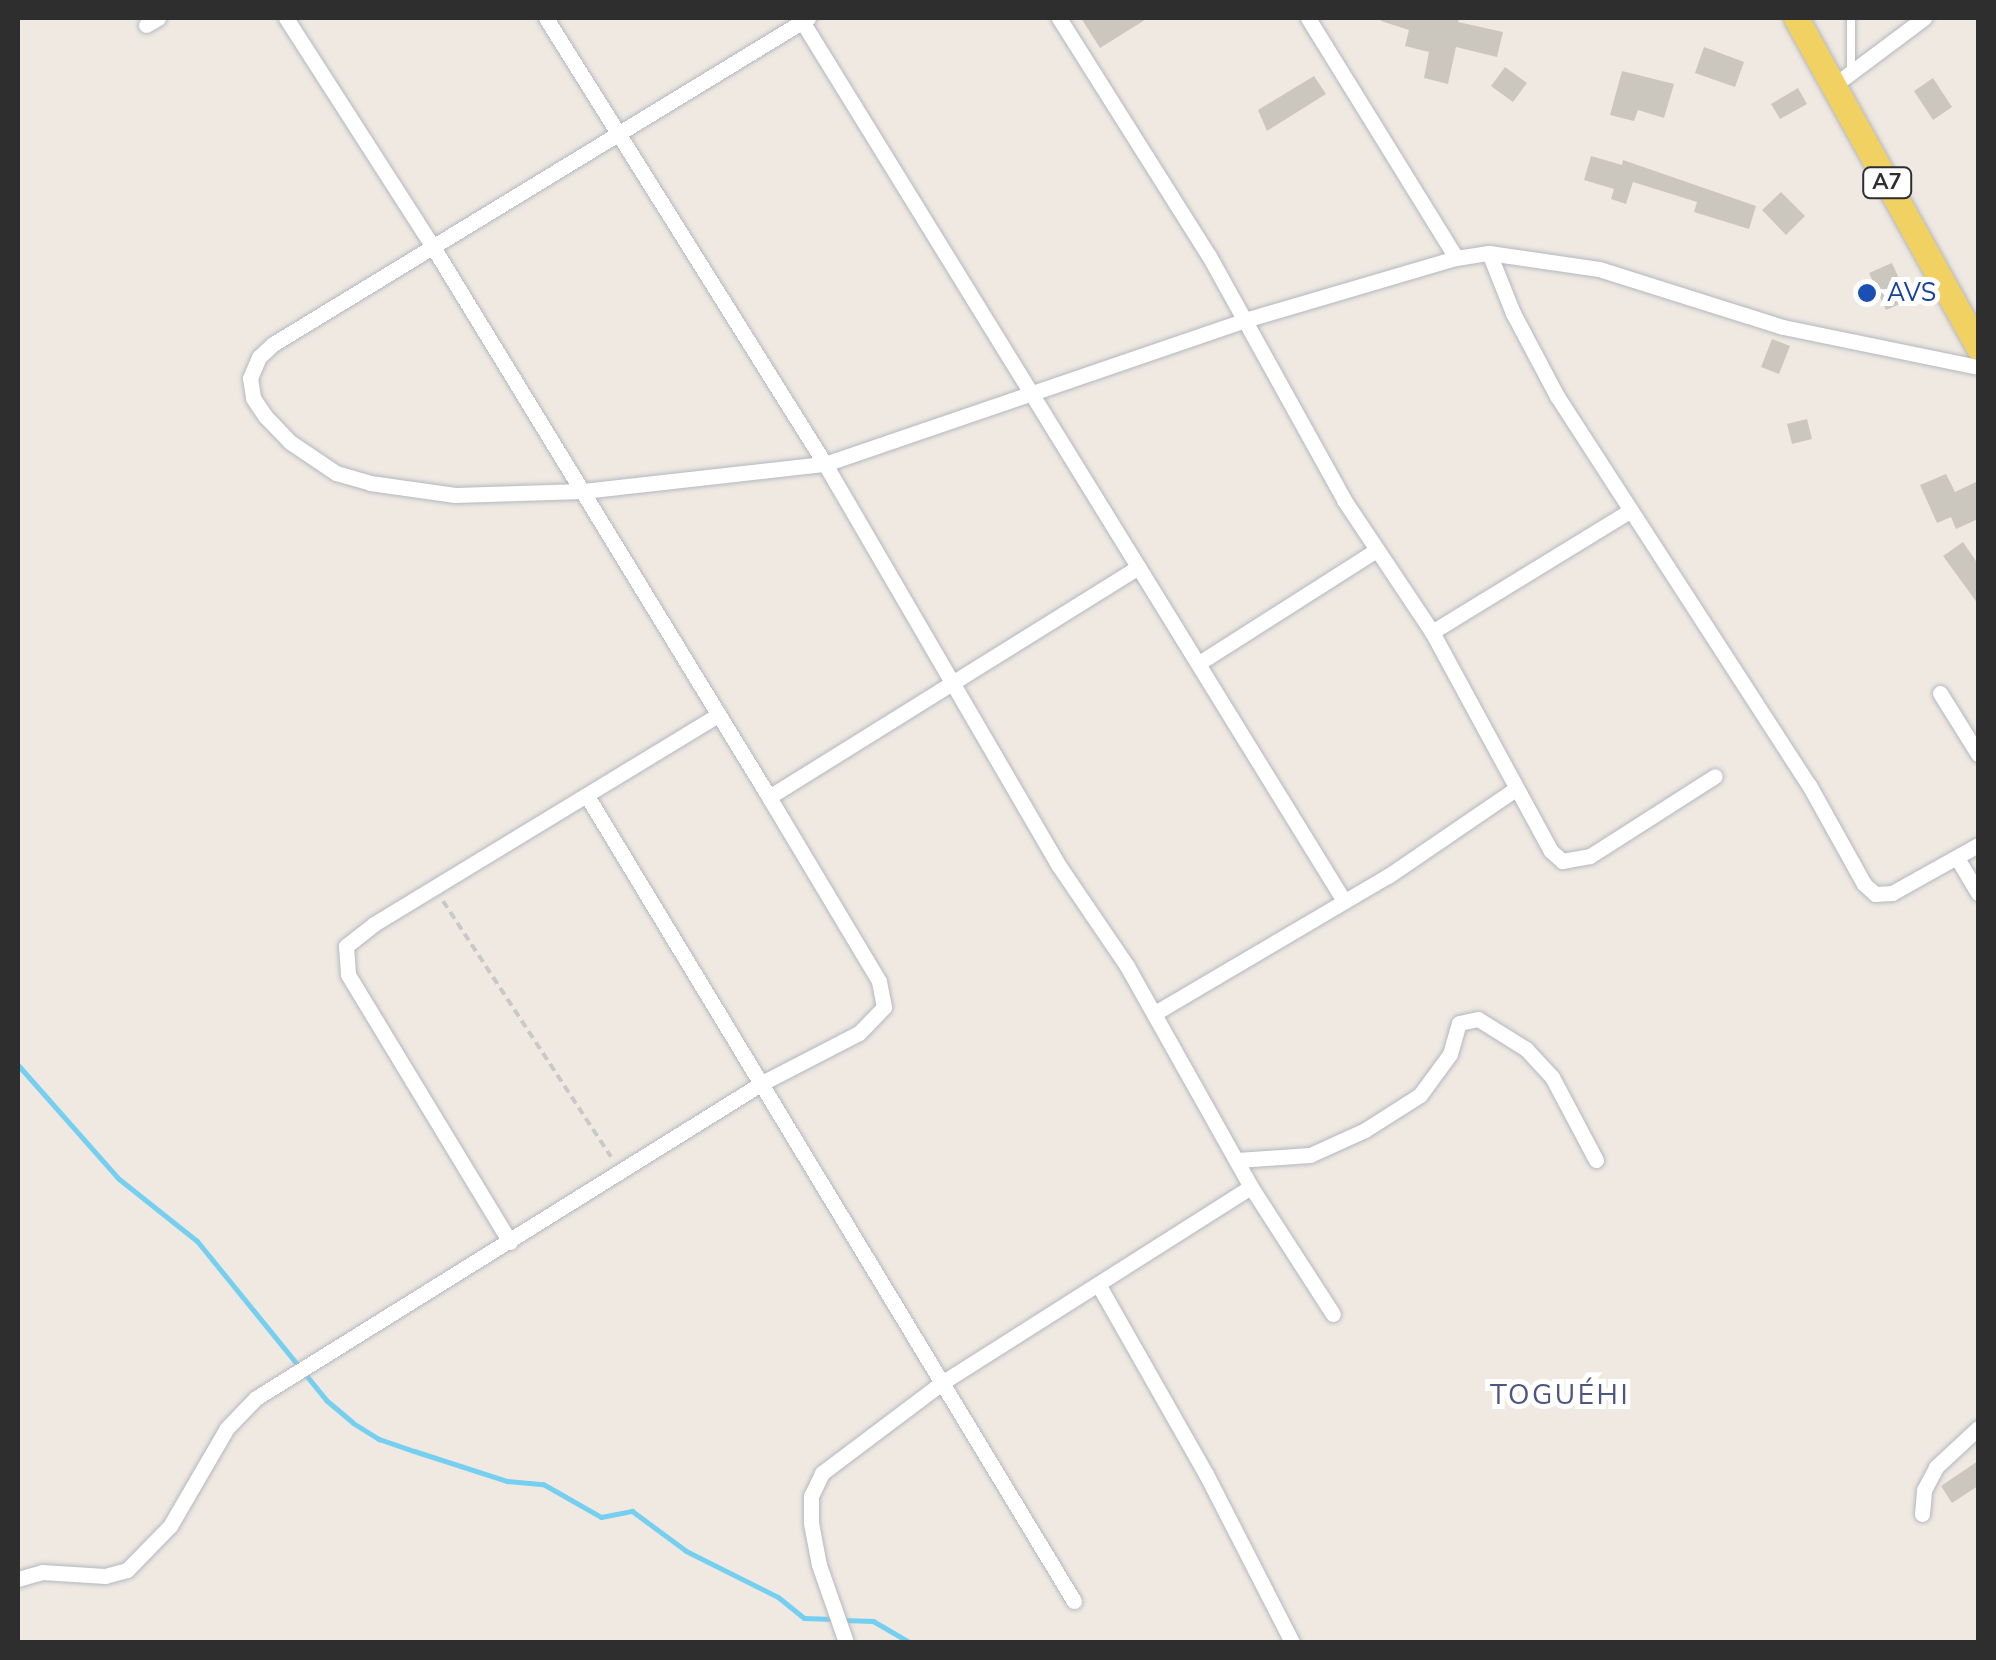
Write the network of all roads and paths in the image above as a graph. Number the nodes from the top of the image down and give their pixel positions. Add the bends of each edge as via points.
1 (286, 18) edge
2 (546, 18) edge
3 (1059, 18) edge
4 (1308, 18) edge
5 (1796, 18) edge
6 (1851, 18) edge
7 (1924, 18) edge
8 (803, 19) edge
9 (1842, 80) junction
10 (620, 134) junction
11 (433, 246) junction
12 (1489, 253) junction
13 (1456, 258) junction
14 (1245, 320) junction
15 (1978, 347) edge
16 (1978, 367) edge
17 (1031, 392) junction
18 (825, 464) junction
19 (583, 491) junction
20 (1631, 510) junction
21 (1375, 550) junction
22 (1138, 566) junction
23 (1432, 632) junction
24 (1198, 662) junction
25 (954, 685) junction
26 (1940, 694) dead end
27 (716, 716) junction
28 (1978, 754) edge
29 (1715, 776) dead end
30 (1514, 790) junction
31 (587, 796) junction
32 (769, 797) junction
33 (1978, 845) edge
34 (1957, 858) junction
35 (434, 888) junction
36 (1978, 893) edge
37 (1344, 900) junction
38 (1155, 1013) junction
39 (762, 1084) junction
40 (1236, 1160) junction
41 (1596, 1160) dead end
42 (622, 1173) junction
43 (1252, 1186) junction
44 (510, 1242) junction
45 (1098, 1284) junction
46 (1332, 1314) dead end
47 (940, 1384) junction
48 (1978, 1428) edge
49 (1922, 1514) dead end
50 (18, 1579) edge
51 (1074, 1600) dead end
52 (846, 1642) edge
53 (1292, 1642) edge

1 - 11 street
2 - 10 street
3 - 14 street
4 - 13 street
5 - 9 main road, A7
6 - 9 lane
7 - 9 street
8 - 10 street
8 - 17 street
9 - 15 main road, A7
10 - 11 street
10 - 18 street
11 - 19 street
11 - 19 street via 272,344 254,367 253,398 315,460 370,483 455,495
12 - 13 street
12 - 16 street via 1599,269 1783,327
12 - 20 street via 1531,350
13 - 14 street
14 - 17 street
14 - 21 street
17 - 18 street
17 - 22 street
18 - 19 street
18 - 25 street
19 - 27 street
20 - 23 street
20 - 34 street via 1870,891 1892,893
21 - 23 street
21 - 24 street
22 - 24 street
22 - 25 street
23 - 30 street
24 - 37 street
25 - 32 street
25 - 38 street via 1059,866
26 - 28 street
27 - 31 street
27 - 32 street
29 - 30 street via 1573,862 1551,851
30 - 37 street
31 - 35 street
31 - 39 street
32 - 39 street via 878,981 884,1007 859,1033
33 - 34 street
34 - 36 street
35 - 42 path
35 - 44 street via 350,940 344,964
37 - 38 street
38 - 40 street
39 - 42 street
39 - 47 street
40 - 41 street via 1310,1156 1365,1130 1420,1096 1450,1054 1459,1023 1478,1018 1552,1077
40 - 43 street
42 - 44 street
43 - 45 street
43 - 46 street
44 - 50 street via 244,1407 170,1526 127,1570 105,1576 42,1572
45 - 47 street
45 - 53 street
47 - 51 street
47 - 52 street via 833,1462 813,1488 816,1553
48 - 49 street via 1936,1468 1924,1490

